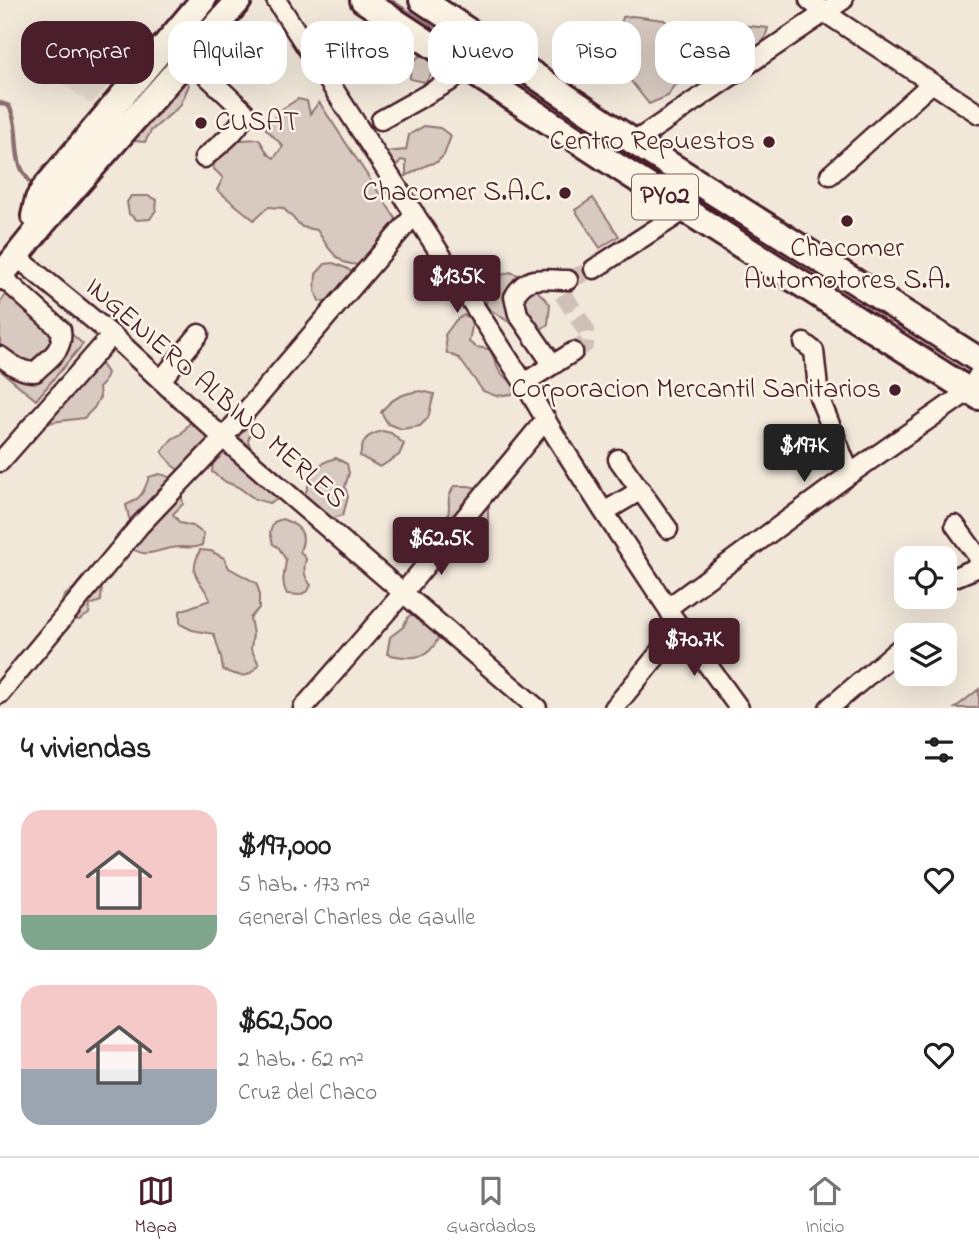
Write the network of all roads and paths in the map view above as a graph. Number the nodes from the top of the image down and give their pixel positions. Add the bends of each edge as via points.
1 (203, 0) edge
2 (224, 0) edge
3 (239, 0) edge
4 (247, 0) edge
5 (276, 0) edge
6 (363, 0) edge
7 (422, 0) edge
8 (809, 0) edge
9 (843, 0) edge
10 (824, 12) junction
11 (229, 21) edge
12 (428, 42) edge
13 (932, 83) junction
14 (174, 84) edge
15 (216, 84) edge
16 (445, 84) edge
17 (493, 84) edge
18 (979, 114) edge
19 (381, 120) dead end
20 (634, 142) junction
21 (204, 158) dead end
22 (830, 175) dead end
23 (685, 210) junction
24 (45, 213) junction
25 (415, 214) junction
26 (9, 255) edge
27 (594, 269) tunnel mouth
28 (0, 276) edge
29 (561, 285) tunnel mouth
30 (199, 334) dead end
31 (112, 335) junction
32 (804, 343) dead end
33 (573, 352) tunnel mouth
34 (0, 356) edge
35 (979, 360) edge
36 (553, 365) junction
37 (161, 380) junction
38 (524, 383) junction
39 (976, 387) edge
40 (546, 419) junction
41 (223, 438) junction
42 (618, 459) dead end
43 (0, 462) edge
44 (850, 474) junction
45 (641, 490) junction
46 (604, 512) junction
47 (955, 525) dead end
48 (668, 529) dead end
49 (979, 558) edge
50 (979, 568) edge
51 (957, 576) edge
52 (402, 593) junction
53 (669, 610) junction
54 (680, 626) junction
55 (894, 653) edge
56 (0, 694) edge
57 (303, 708) edge
58 (537, 708) edge
59 (614, 708) edge
60 (739, 708) edge
61 (829, 708) edge

1 - 24 highway via 44,190 38,199
2 - 24 highway
3 - 24 highway
4 - 11 highway
5 - 25 street
6 - 12 highway, PY02
7 - 20 highway, PY02
8 - 10 street
9 - 10 street
10 - 13 street
10 - 20 street
13 - 18 street
13 - 22 street
14 - 24 highway via 65,214 53,221
15 - 21 street via 244,116
16 - 19 street
17 - 23 highway, PY02
20 - 35 highway, PY02
23 - 27 street
23 - 39 highway, PY02
24 - 26 highway
25 - 38 street
25 - 41 street
26 - 28 highway
26 - 31 street, INGENIERO ALBINO MERLES
28 - 34 street via 61,330 62,339 60,347 35,372 25,372
29 - 36 street via 533,279 520,285 514,298 518,314
30 - 37 street
31 - 37 street, INGENIERO ALBINO MERLES
31 - 43 street
32 - 44 street via 814,351 819,397
33 - 36 street
36 - 38 street
37 - 41 street, INGENIERO ALBINO MERLES
38 - 40 street
39 - 44 street
40 - 46 street
40 - 52 street
41 - 52 street, INGENIERO ALBINO MERLES
41 - 56 street via 140,525
42 - 45 street
44 - 53 street
45 - 46 street
45 - 48 street
46 - 53 street
47 - 49 street
50 - 51 street
52 - 57 street
52 - 58 street, INGENIERO ALBINO MERLES
53 - 54 street
54 - 59 street
54 - 60 street
55 - 61 street

